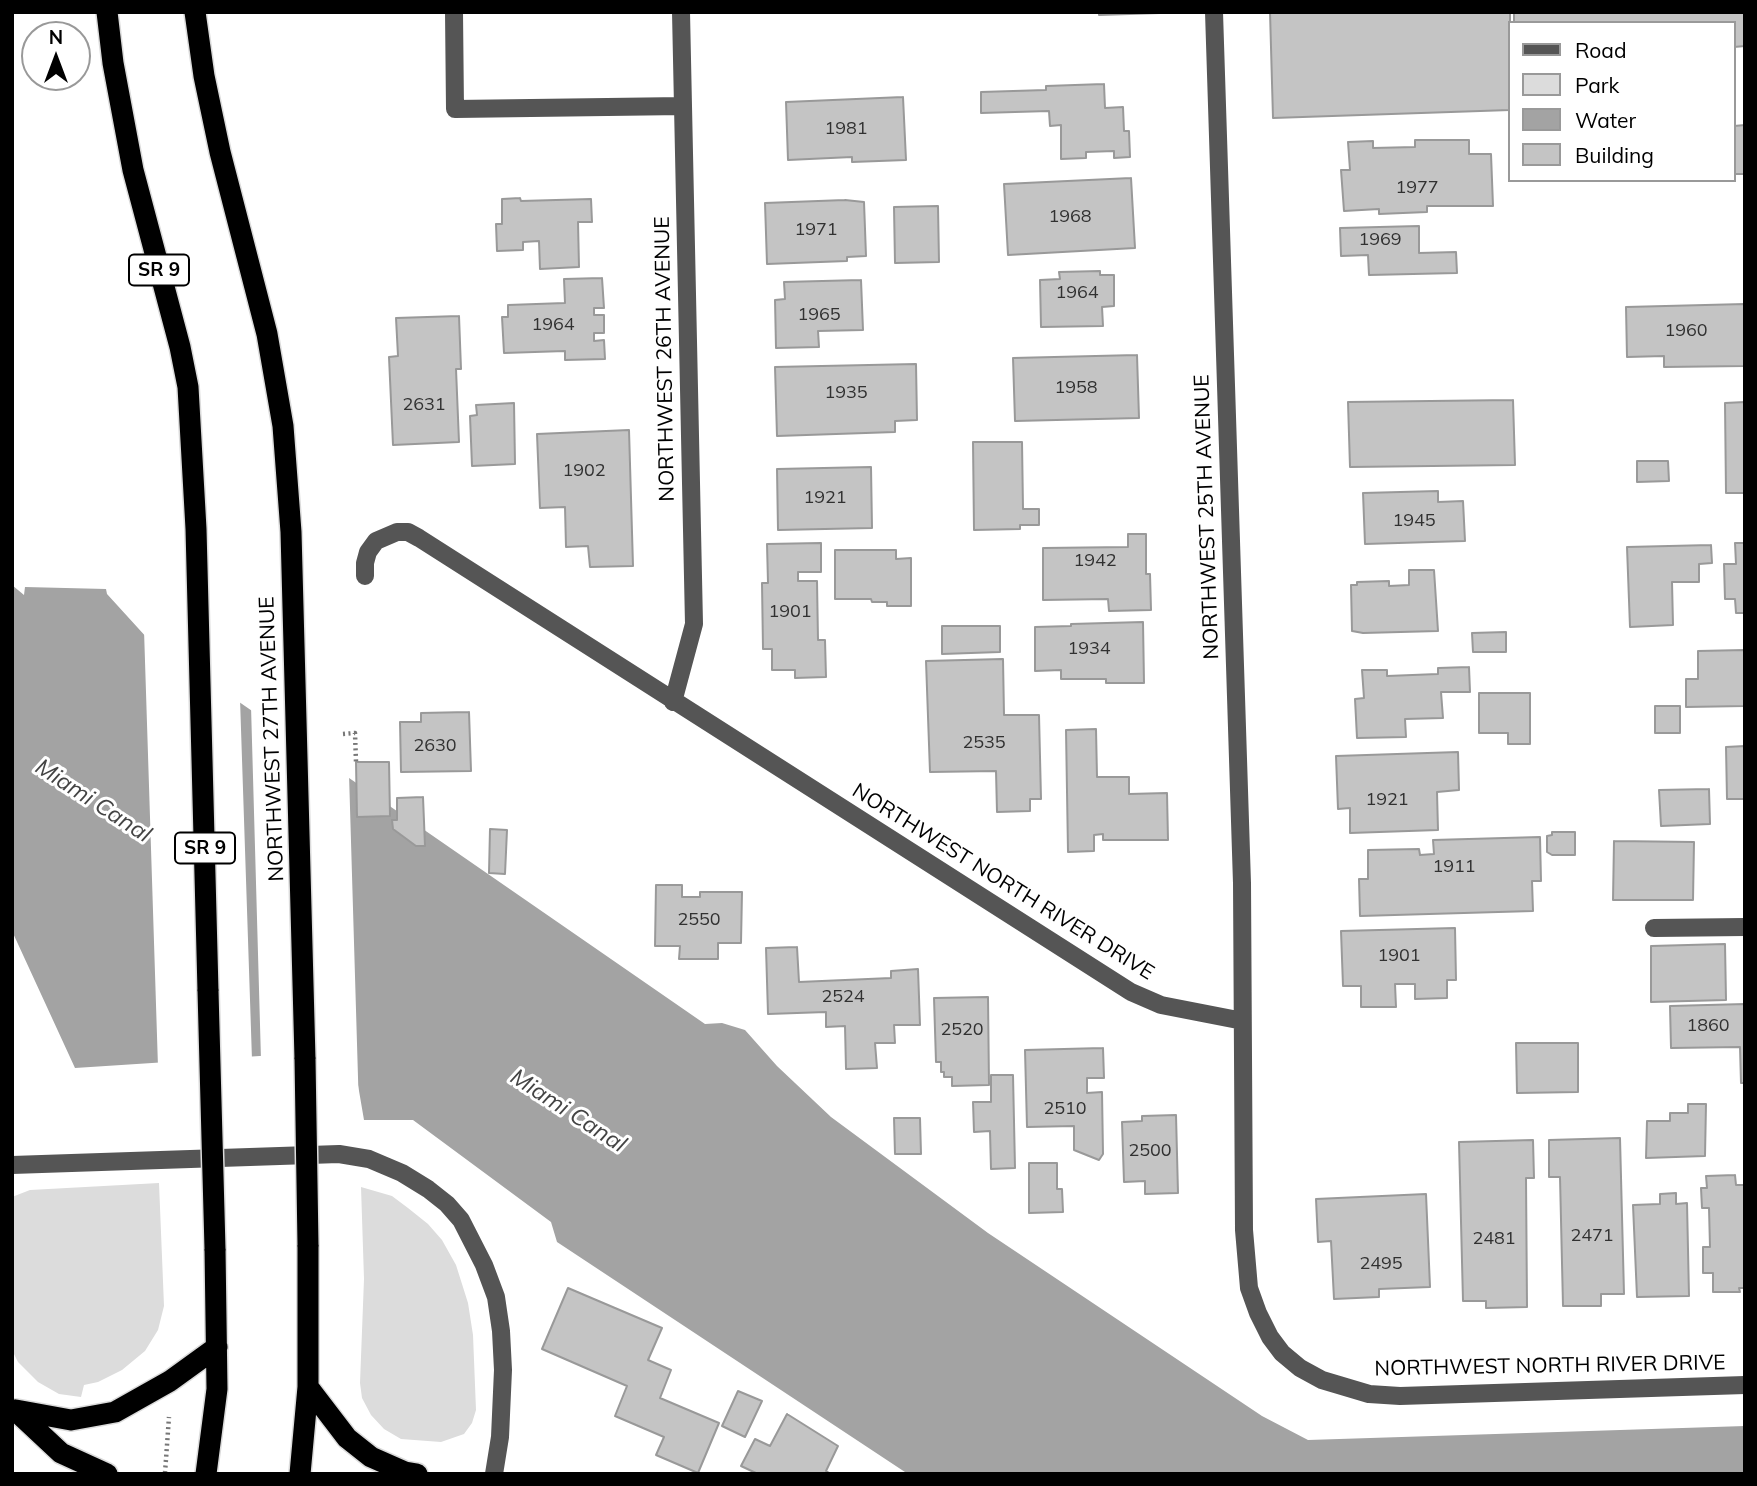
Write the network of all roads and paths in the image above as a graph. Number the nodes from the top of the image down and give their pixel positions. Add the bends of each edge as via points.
1 (107, 12) edge
2 (195, 12) edge
3 (454, 12) edge
4 (681, 12) edge
5 (1214, 12) edge
6 (682, 106) junction
7 (365, 576) dead end
8 (673, 702) junction
9 (343, 734) dead end
10 (356, 762) dead end
11 (1745, 927) edge
12 (1654, 928) dead end
13 (1243, 1021) junction
14 (12, 1165) edge
15 (217, 1347) junction
16 (1745, 1385) edge
17 (308, 1387) junction
18 (14, 1409) edge
19 (170, 1409) dead end
20 (165, 1473) edge
21 (107, 1474) edge
22 (206, 1474) edge
23 (300, 1474) edge
24 (417, 1474) edge
25 (494, 1474) edge

1 - 15 highway, SR 9, bridge via 133,170 188,387 196,529
2 - 17 highway, NORTHWEST 27TH AVENUE, bridge via 220,152 269,347 283,426 291,532
3 - 6 street via 455,109
4 - 6 street, NORTHWEST 26TH AVENUE
5 - 13 street, NORTHWEST 25TH AVENUE
6 - 8 street, NORTHWEST 26TH AVENUE via 694,624
7 - 8 street, NORTHWEST NORTH RIVER DRIVE via 368,552 376,541 408,532
8 - 13 street, NORTHWEST NORTH RIVER DRIVE via 1130,992 1161,1005
9 - 10 path via 355,733
11 - 12 street
13 - 16 street, NORTHWEST NORTH RIVER DRIVE via 1244,1230 1249,1288 1270,1337 1300,1368 1369,1394 1400,1396
14 - 25 street via 339,1154 369,1159 428,1189 461,1220 495,1297 503,1370
15 - 18 highway via 115,1412 71,1420
15 - 22 highway, SR 9 via 217,1389
17 - 23 highway, NORTHWEST 27TH AVENUE
17 - 24 highway via 347,1438 371,1457
18 - 21 highway via 61,1453
19 - 20 path

